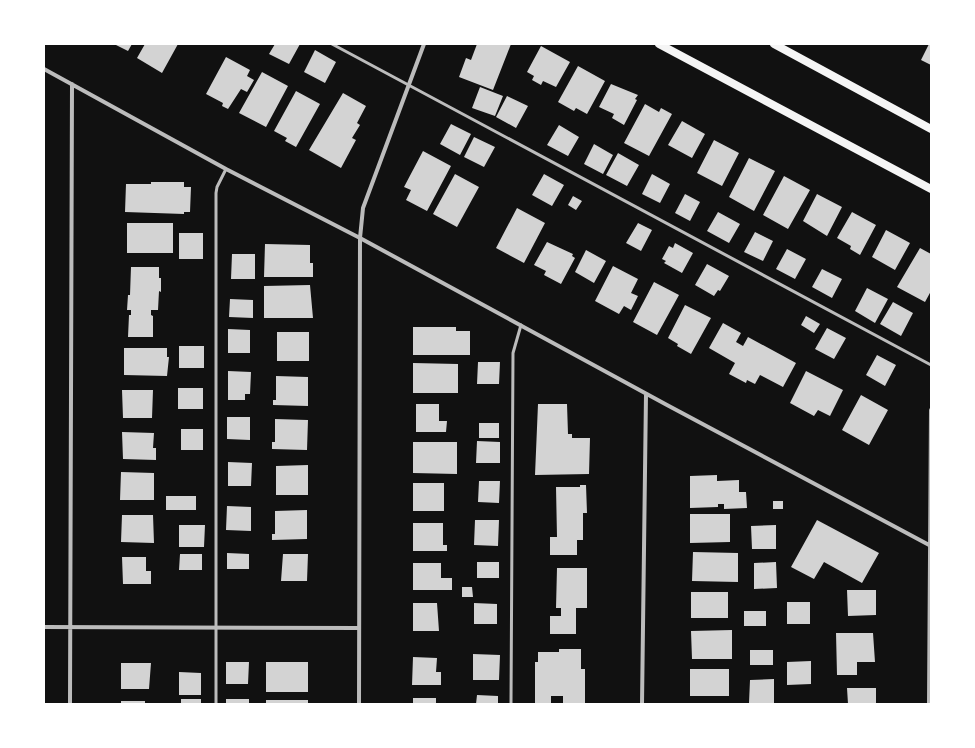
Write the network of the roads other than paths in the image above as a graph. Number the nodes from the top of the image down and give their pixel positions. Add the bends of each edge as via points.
1 (332, 44) edge
2 (424, 44) edge
3 (659, 44) edge
4 (774, 44) edge
5 (44, 69) edge
6 (72, 84) junction
7 (409, 86) junction
8 (931, 129) edge
9 (226, 170) junction
10 (931, 189) edge
11 (360, 238) junction
12 (521, 325) junction
13 (931, 365) edge
14 (646, 394) junction
15 (931, 410) edge
16 (931, 546) edge
17 (44, 627) edge
18 (70, 628) junction
19 (216, 628) junction
20 (359, 628) junction
21 (70, 704) edge
22 (216, 704) edge
23 (359, 704) edge
24 (511, 704) edge
25 (642, 704) edge
26 (929, 704) edge

1 - 7 lane
2 - 7 street
3 - 10 main road
4 - 8 main road
5 - 6 street
6 - 9 street
6 - 18 street
7 - 11 street via 363,208
7 - 13 lane
9 - 11 street
9 - 19 lane via 216,193
11 - 12 street
11 - 20 street
12 - 14 street
12 - 24 lane via 513,353
14 - 16 street
14 - 25 street
15 - 16 street
16 - 26 street
17 - 18 street
18 - 19 street
18 - 21 street
19 - 20 street
19 - 22 lane
20 - 23 street

